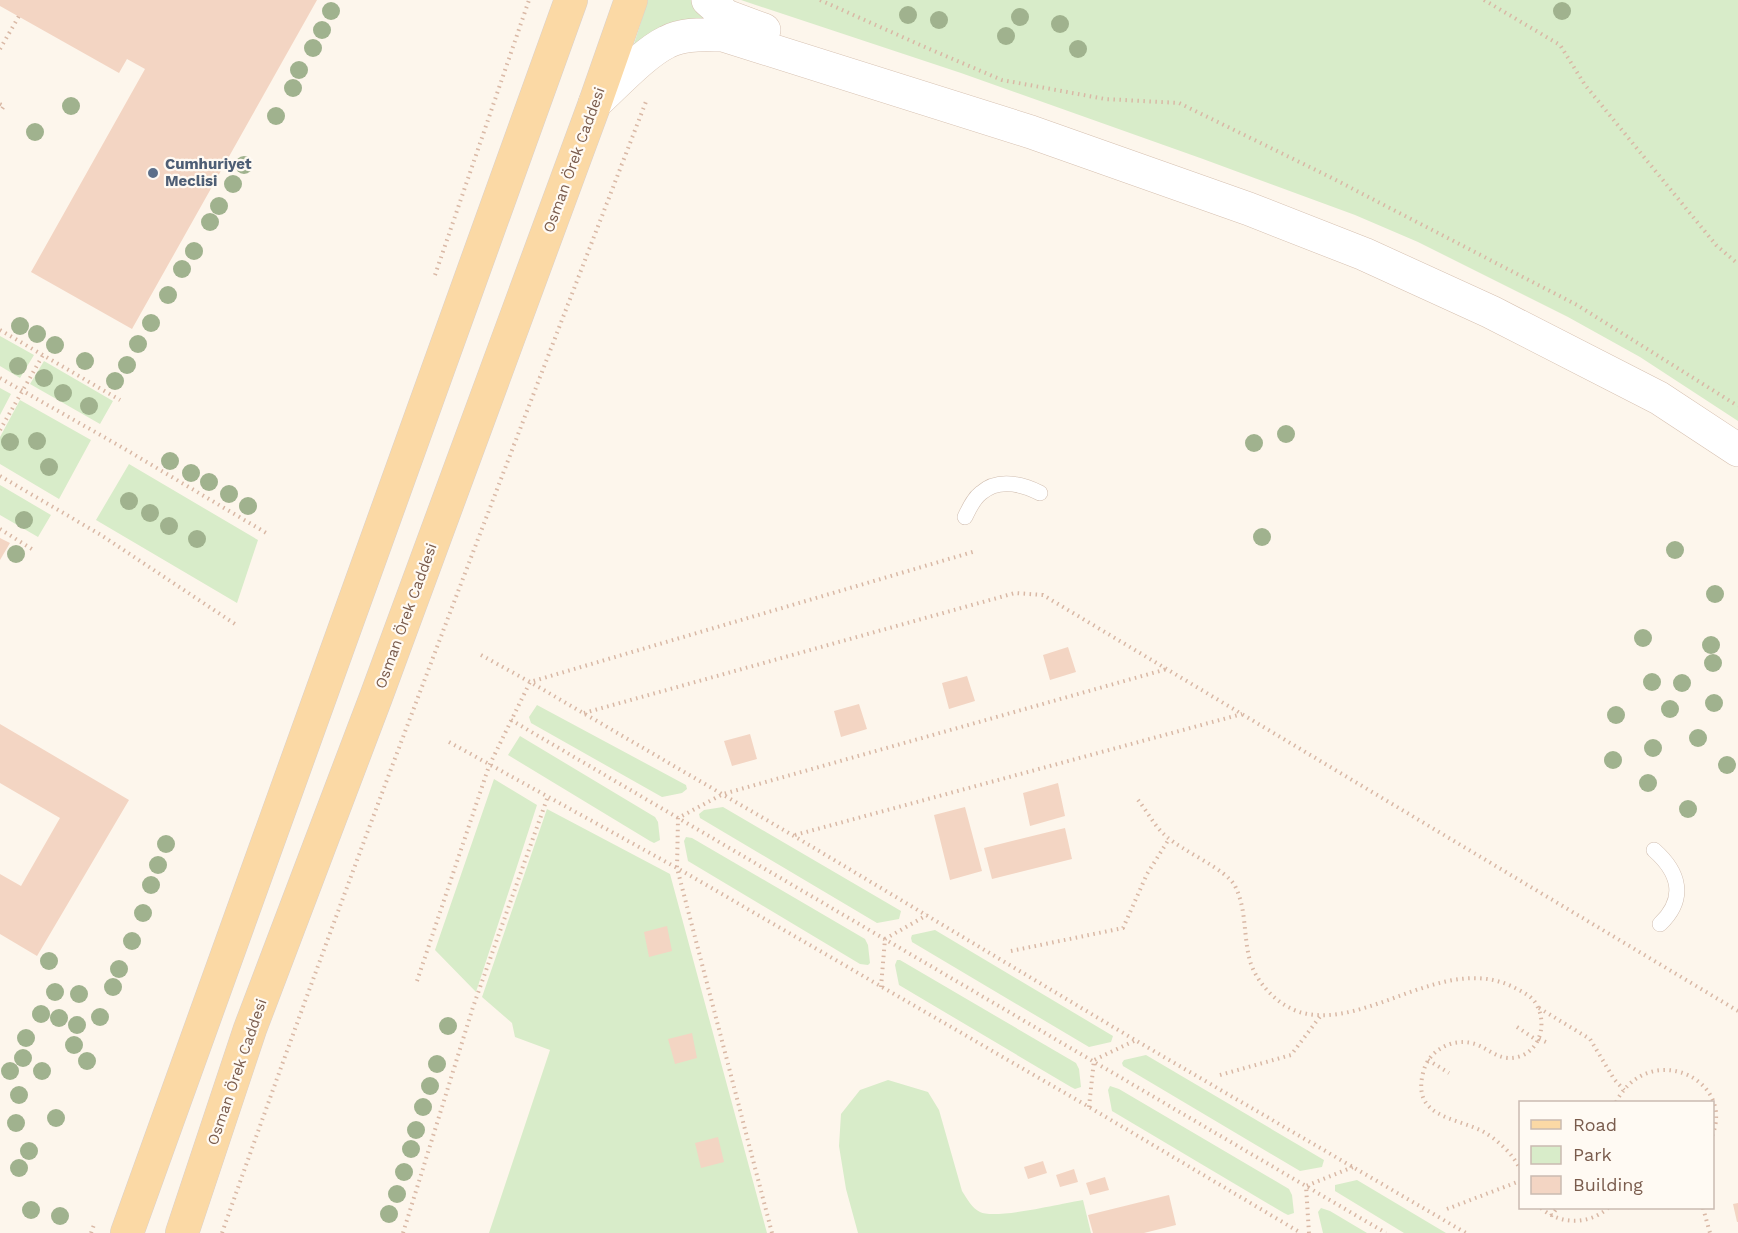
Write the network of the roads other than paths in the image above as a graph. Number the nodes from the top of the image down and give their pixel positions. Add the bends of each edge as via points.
1 (571, 0) edge
2 (631, 0) edge
3 (708, 0) edge
4 (595, 103) junction
5 (1005, 123) junction
6 (1563, 349) junction
7 (1738, 450) edge
8 (1738, 468) edge
9 (1040, 493) dead end
10 (965, 517) dead end
11 (1653, 850) dead end
12 (1660, 924) dead end
13 (127, 1233) edge
14 (182, 1233) edge

1 - 13 main road
2 - 4 main road, Osman Örek Caddesi
3 - 5 street via 726,16
4 - 5 street via 669,41 690,35 723,35
4 - 14 main road, Osman Örek Caddesi via 250,1029
5 - 6 street via 1364,254
6 - 7 street via 1659,398
6 - 8 street
9 - 10 lane via 1016,484 990,487 981,493
11 - 12 lane via 1665,859 1676,884 1674,906

